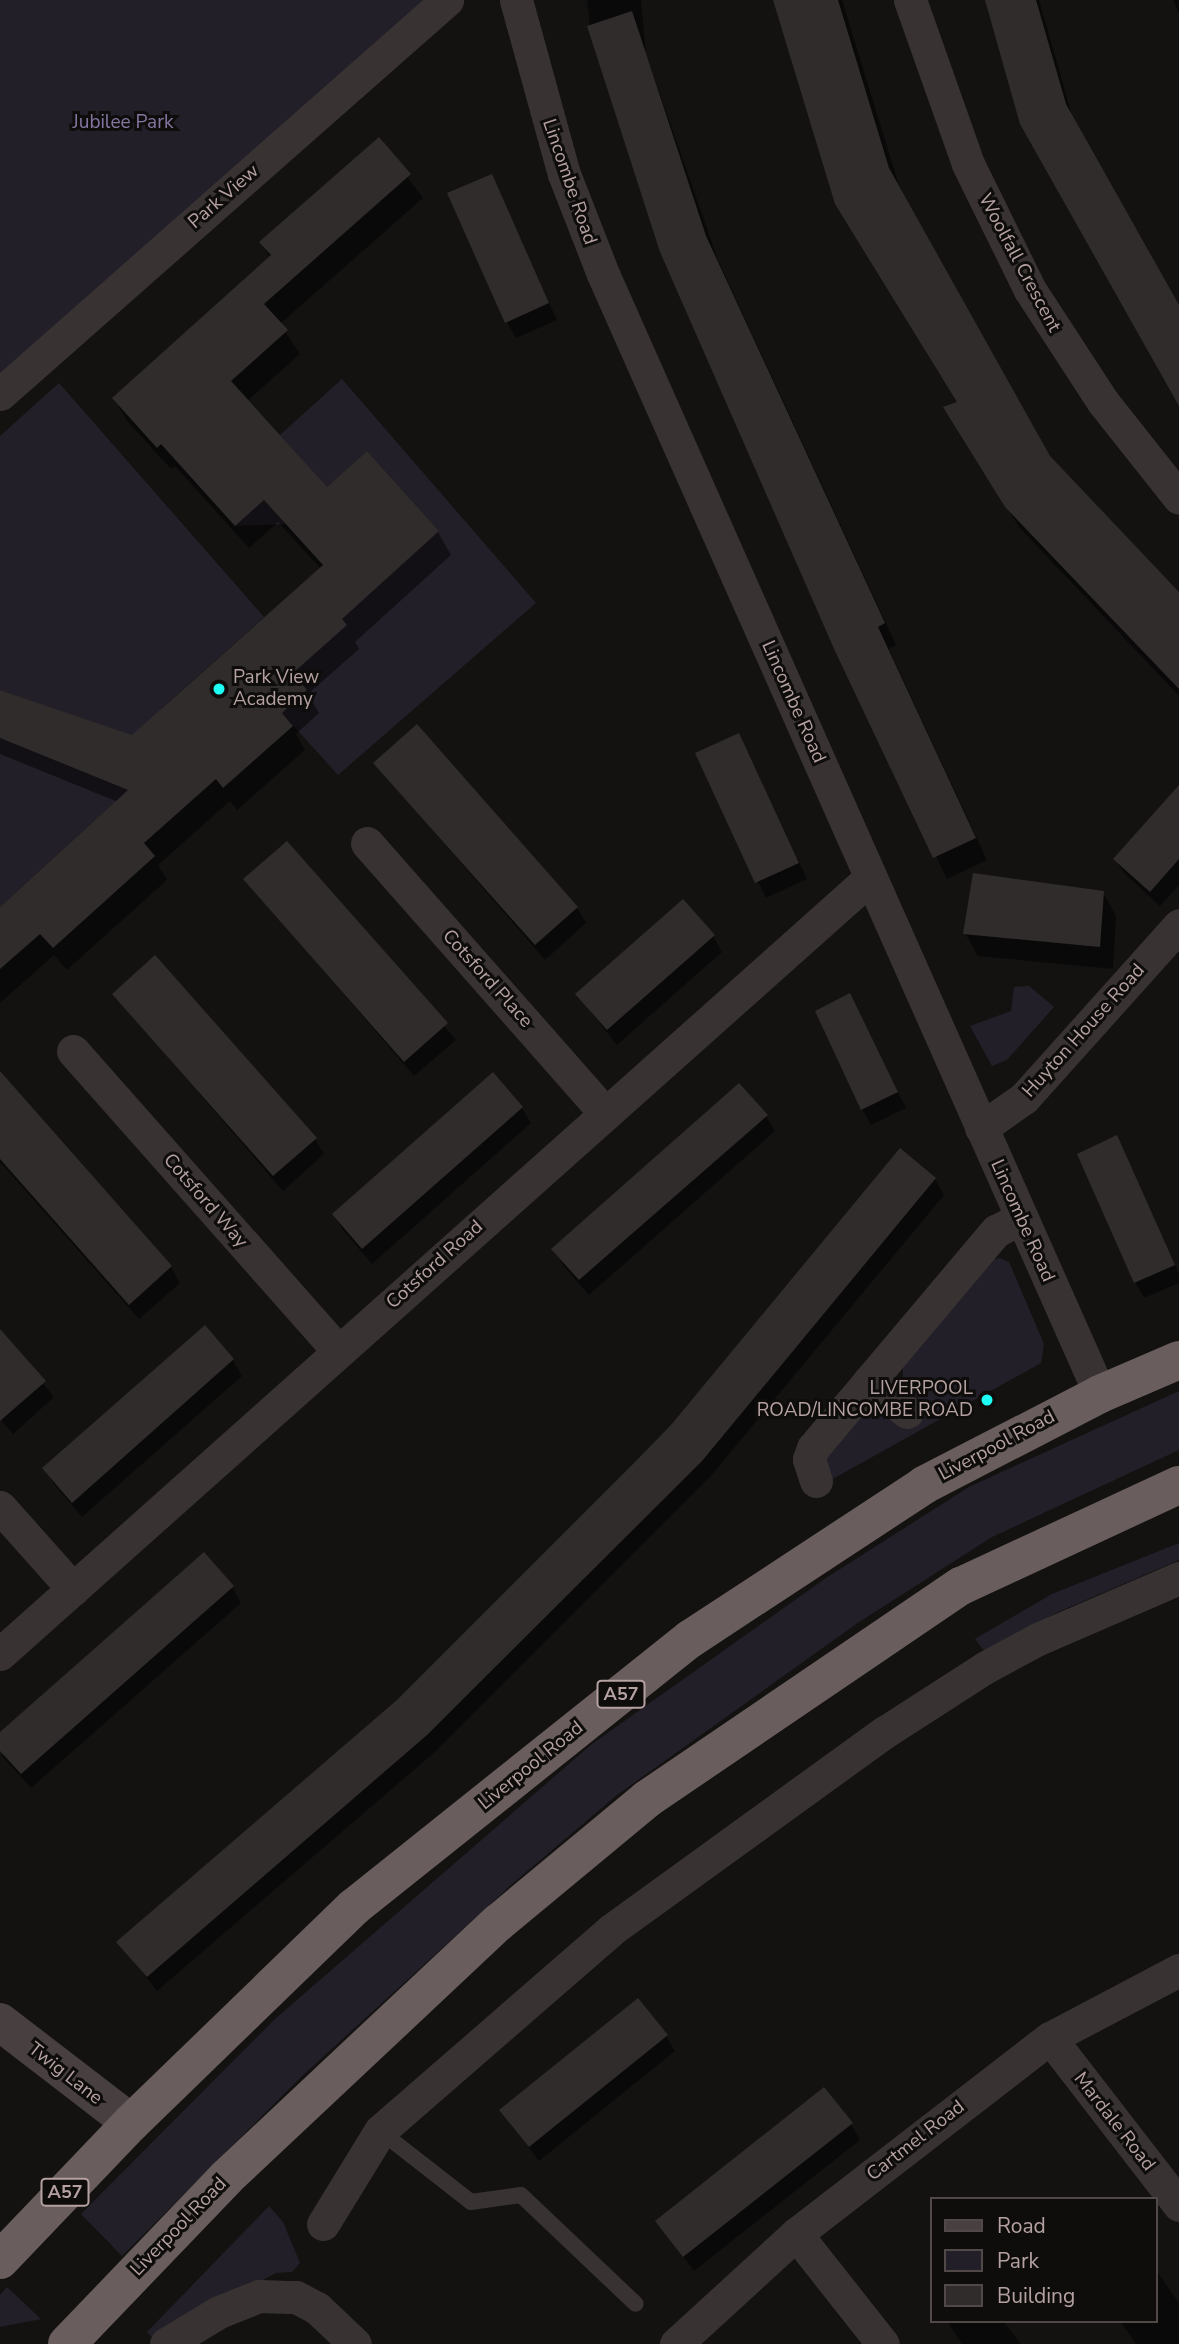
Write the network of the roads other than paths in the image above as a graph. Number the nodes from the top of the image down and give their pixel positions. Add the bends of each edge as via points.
1 (447, 0) edge
2 (516, 0) edge
3 (910, 0) edge
4 (0, 394) edge
5 (1179, 498) edge
6 (367, 844) dead end
7 (870, 878) junction
8 (1179, 925) edge
9 (73, 1051) dead end
10 (606, 1114) junction
11 (981, 1128) junction
12 (1020, 1219) junction
13 (338, 1352) junction
14 (1179, 1360) edge
15 (869, 1381) junction
16 (1100, 1394) junction
17 (906, 1412) dead end
18 (816, 1481) dead end
19 (1179, 1485) edge
20 (0, 1507) edge
21 (1179, 1578) edge
22 (73, 1588) junction
23 (0, 1654) edge
24 (1179, 1970) edge
25 (0, 2022) edge
26 (1050, 2038) junction
27 (131, 2123) junction
28 (380, 2131) junction
29 (1179, 2205) edge
30 (323, 2224) dead end
31 (796, 2234) junction
32 (0, 2260) edge
33 (636, 2304) dead end
34 (67, 2344) edge
35 (166, 2344) edge
36 (355, 2344) edge
37 (676, 2344) edge
38 (883, 2344) edge

1 - 4 street, Park View
2 - 7 street, Lincombe Road via 564,174 603,274
3 - 5 street, Woolfall Crescent via 968,164 1030,290 1103,402
6 - 10 street, Cotsford Place
7 - 10 street, Cotsford Road
7 - 11 street, Lincombe Road
8 - 11 street, Huyton House Road via 1024,1098
9 - 13 street, Cotsford Way
10 - 13 street, Cotsford Road
11 - 12 street, Lincombe Road
12 - 15 street via 996,1231
12 - 16 street, Lincombe Road
13 - 22 street, Cotsford Road
14 - 16 highway, Liverpool Road / A57
15 - 17 street
15 - 18 street via 813,1448 809,1459
16 - 27 highway, Liverpool Road / A57 via 924,1485 690,1639 354,1907
19 - 34 highway, Liverpool Road via 961,1586 647,1798 499,1922 257,2149
20 - 22 street
21 - 28 street via 1038,1639 885,1732 611,1930
22 - 23 street, Cotsford Road
24 - 26 street, Cartmel Road
25 - 27 street, Twig Lane
26 - 29 street, Mardale Road
26 - 31 street, Cartmel Road
27 - 32 highway, Liverpool Road / A57
28 - 30 street
28 - 33 lane via 471,2202 521,2195
31 - 37 street, Cartmel Road
31 - 38 street
35 - 36 street via 219,2312 259,2297 296,2297 317,2308

